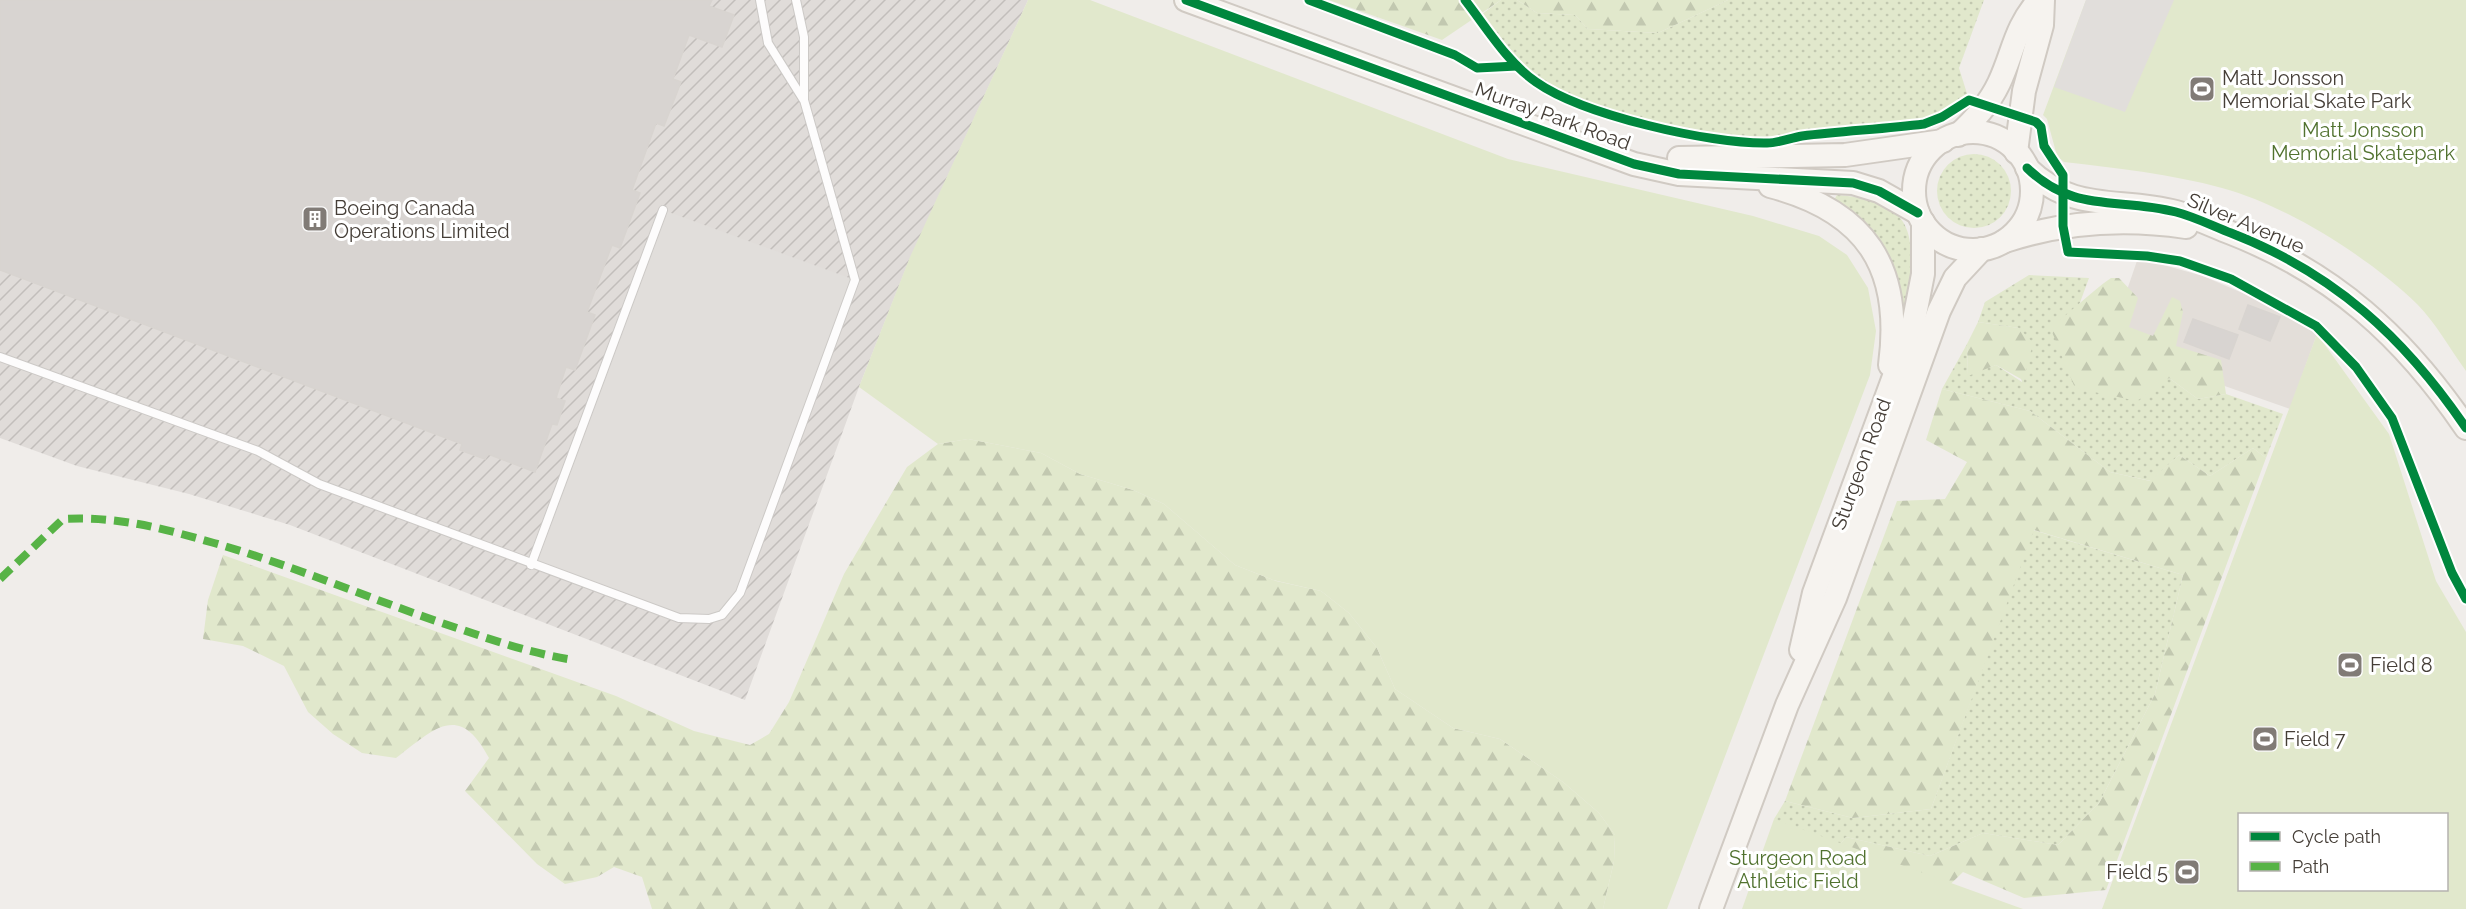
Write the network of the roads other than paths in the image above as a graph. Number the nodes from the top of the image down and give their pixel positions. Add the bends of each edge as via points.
1 (760, 0) edge
2 (796, 0) edge
3 (1186, 0) edge
4 (2041, 0) edge
5 (804, 100) junction
6 (1951, 138) junction
7 (1577, 144) junction
8 (2022, 160) junction
9 (1732, 176) junction
10 (663, 210) dead end
11 (1921, 217) junction
12 (2232, 233) junction
13 (1992, 246) junction
14 (0, 357) edge
15 (1886, 393) junction
16 (2466, 428) edge
17 (531, 565) junction
18 (1787, 705) junction
19 (1711, 909) edge

1 - 5 lane via 768,43
2 - 5 lane via 804,37
3 - 7 main road, Murray Park Road
4 - 6 main road via 2023,19 1987,105
4 - 8 main road via 2042,25 2024,91
5 - 17 lane via 855,280 732,606 709,619 680,618
6 - 7 main road, Murray Park Road via 1868,154 1721,159 1645,156
6 - 8 main road via 1990,135
6 - 11 main road via 1928,153 1918,171 1914,192
7 - 9 main road, Murray Park Road via 1657,171
8 - 12 main road, Silver Avenue via 2040,181 2064,195 2176,212
8 - 13 main road via 2032,189 2029,210 2018,229
9 - 11 main road, Murray Park Road via 1853,183 1879,191
9 - 15 main road via 1807,198 1854,228 1874,250 1890,295 1893,343
10 - 17 lane
11 - 13 main road via 1930,231 1948,244 1959,248
11 - 15 main road, Sturgeon Road via 1923,274 1919,300
12 - 13 main road, Silver Avenue via 2172,225 2063,226
12 - 16 main road, Silver Avenue via 2280,253 2356,304 2417,363
13 - 18 main road, Sturgeon Road via 1955,278 1939,311 1835,598
14 - 17 lane via 258,451 319,484
15 - 18 main road, Sturgeon Road via 1814,593
18 - 19 main road, Sturgeon Road

